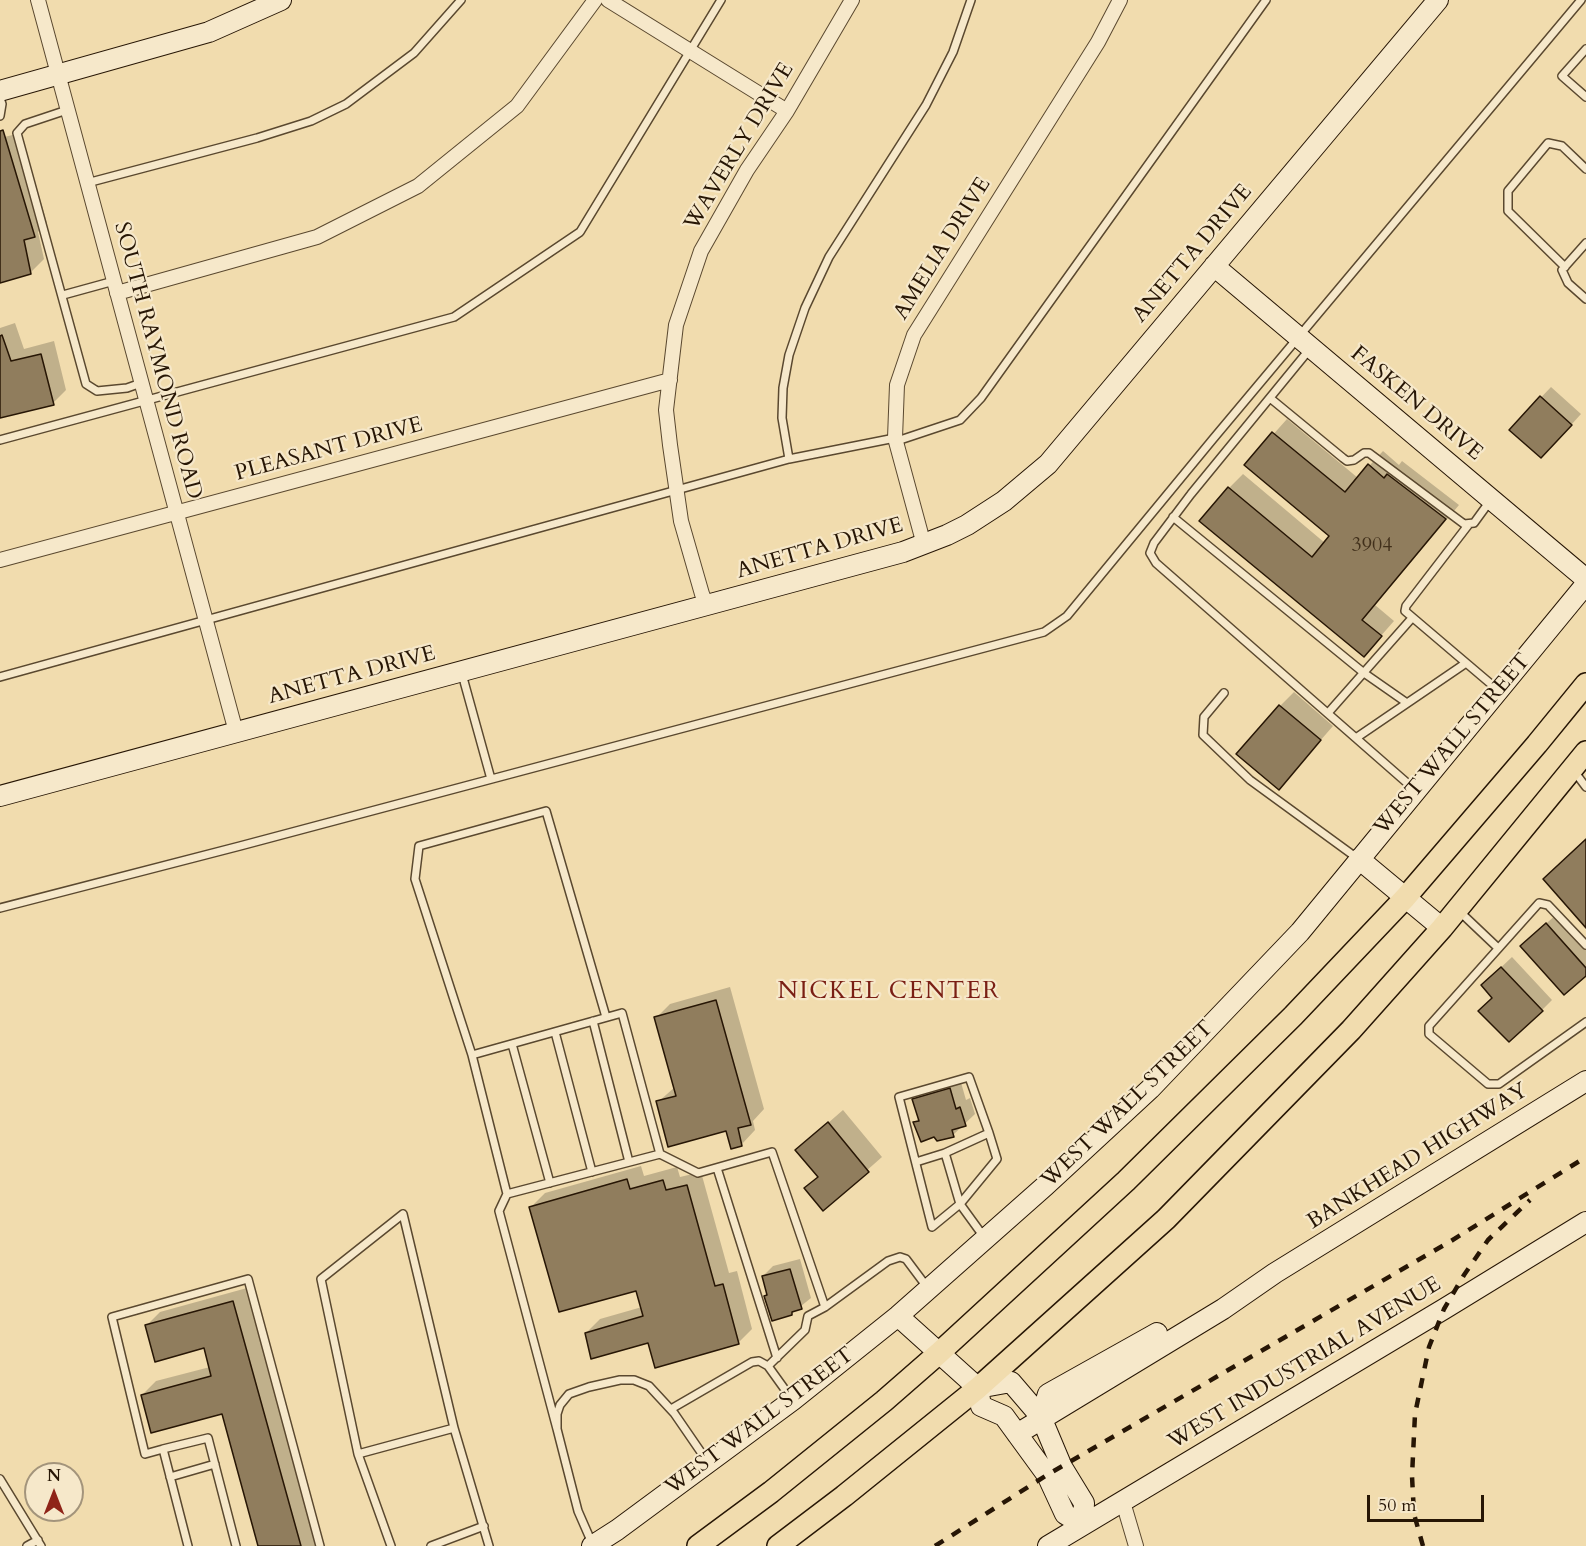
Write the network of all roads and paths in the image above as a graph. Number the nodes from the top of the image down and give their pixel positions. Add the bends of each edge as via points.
1 (38, 0) edge
2 (281, 0) edge
3 (460, 0) edge
4 (595, 0) edge
5 (608, 0) edge
6 (721, 0) edge
7 (852, 0) edge
8 (970, 0) edge
9 (1120, 0) edge
10 (1266, 0) edge
11 (1581, 0) edge
12 (1436, 1) edge
13 (1586, 49) edge
14 (691, 51) junction
15 (58, 75) junction
16 (0, 91) edge
17 (1586, 97) edge
18 (0, 98) edge
19 (67, 110) junction
20 (787, 111) junction
21 (0, 116) edge
22 (1586, 169) edge
23 (87, 183) junction
24 (1586, 243) edge
25 (1214, 266) junction
26 (1565, 267) junction
27 (115, 287) junction
28 (63, 295) junction
29 (1586, 299) edge
30 (1305, 342) junction
31 (670, 380) junction
32 (141, 383) junction
33 (1270, 398) junction
34 (147, 401) junction
35 (896, 439) junction
36 (0, 440) edge
37 (789, 459) junction
38 (676, 490) junction
39 (1491, 499) junction
40 (177, 513) junction
41 (1173, 517) junction
42 (1469, 524) junction
43 (924, 545) junction
44 (0, 560) edge
45 (1586, 579) edge
46 (1586, 584) edge
47 (707, 605) junction
48 (1412, 618) junction
49 (206, 621) junction
50 (1466, 663) junction
51 (462, 671) junction
52 (1364, 673) junction
53 (0, 677) edge
54 (1586, 684) edge
55 (1498, 690) junction
56 (1224, 693) dead end
57 (1407, 704) junction
58 (1328, 713) junction
59 (236, 732) junction
60 (1356, 738) junction
61 (1586, 752) edge
62 (1572, 769) junction
63 (491, 779) junction
64 (1586, 787) edge
65 (1416, 790) junction
66 (0, 796) edge
67 (1359, 859) junction
68 (1405, 897) junction
69 (0, 908) edge
70 (1457, 909) junction
71 (1442, 928) junction
72 (1586, 945) edge
73 (1498, 948) junction
74 (606, 1017) junction
75 (592, 1021) junction
76 (1586, 1022) edge
77 (555, 1032) junction
78 (512, 1044) junction
79 (472, 1055) junction
80 (1586, 1081) edge
81 (989, 1133) junction
82 (945, 1153) junction
83 (660, 1154) junction
84 (629, 1162) junction
85 (916, 1162) junction
86 (717, 1168) junction
87 (592, 1172) junction
88 (550, 1183) junction
89 (507, 1194) junction
90 (960, 1204) junction
91 (1586, 1222) edge
92 (985, 1239) junction
93 (928, 1289) junction
94 (825, 1307) junction
95 (898, 1316) junction
96 (939, 1353) junction
97 (777, 1358) junction
98 (768, 1366) junction
99 (978, 1388) junction
100 (793, 1400) junction
101 (671, 1409) junction
102 (1041, 1417) junction
103 (454, 1428) junction
104 (557, 1429) junction
105 (1017, 1434) junction
106 (163, 1449) junction
107 (358, 1454) junction
108 (708, 1462) junction
109 (215, 1464) junction
110 (170, 1477) junction
111 (0, 1479) edge
112 (1123, 1502) junction
113 (1083, 1525) junction
114 (484, 1526) junction
115 (40, 1543) edge
116 (27, 1546) edge
117 (188, 1546) edge
118 (236, 1546) edge
119 (321, 1546) edge
120 (391, 1546) edge
121 (431, 1546) edge
122 (489, 1546) edge
123 (592, 1546) edge
124 (698, 1546) edge
125 (778, 1546) edge
126 (1048, 1546) edge
127 (1136, 1546) edge

1 - 15 street, SOUTH RAYMOND ROAD
2 - 15 street via 209,32
3 - 23 lane via 414,53 346,104 311,121 257,138
4 - 27 street via 517,105 418,186 317,237
5 - 14 street
6 - 14 lane
7 - 20 street, WAVERLY DRIVE
8 - 37 lane via 953,52 927,105 829,257 805,308 783,388 782,418
9 - 35 street, AMELIA DRIVE via 1098,42 914,335 897,385
10 - 35 lane via 981,398 960,420
11 - 30 lane
12 - 25 street, ANETTA DRIVE
13 - 17 lane via 1562,76
14 - 20 street
14 - 34 lane via 580,232 454,317
15 - 16 street
15 - 19 street, SOUTH RAYMOND ROAD
18 - 21 lane
19 - 23 street, SOUTH RAYMOND ROAD
19 - 28 lane via 24,124 17,133
20 - 31 street, WAVERLY DRIVE via 747,170 701,251 676,325
22 - 26 lane via 1562,146 1548,143 1508,190 1508,211
23 - 27 street, SOUTH RAYMOND ROAD
24 - 26 lane
25 - 30 street, FASKEN DRIVE
25 - 43 street, ANETTA DRIVE via 1048,464 989,512
26 - 29 lane via 1562,270 1568,283
27 - 28 lane
27 - 32 street, SOUTH RAYMOND ROAD
28 - 32 lane via 86,384 97,391
30 - 33 lane
30 - 39 street, FASKEN DRIVE
30 - 63 lane via 1213,439 1067,616 1044,632
31 - 38 street, WAVERLY DRIVE via 666,410
31 - 40 street, PLEASANT DRIVE
32 - 34 street, SOUTH RAYMOND ROAD
33 - 41 lane
33 - 42 lane via 1343,459 1354,460 1369,453
34 - 36 lane
34 - 40 street, SOUTH RAYMOND ROAD
35 - 37 lane
35 - 43 street, AMELIA DRIVE
37 - 38 lane
38 - 47 street, WAVERLY DRIVE via 681,521
38 - 49 lane
39 - 42 lane via 1474,523
39 - 45 street, FASKEN DRIVE
40 - 44 street, PLEASANT DRIVE
40 - 49 street, SOUTH RAYMOND ROAD
41 - 52 lane
41 - 58 lane via 1150,553 1156,563
42 - 48 lane via 1406,606 1405,611
43 - 47 street, ANETTA DRIVE
46 - 55 street, WEST WALL STREET
47 - 51 street, ANETTA DRIVE
48 - 50 lane
48 - 52 lane
49 - 53 lane
49 - 59 street, SOUTH RAYMOND ROAD
50 - 55 lane
50 - 57 lane
51 - 59 street, ANETTA DRIVE
51 - 63 lane
52 - 57 lane
52 - 58 lane
54 - 68 main road
55 - 65 street, WEST WALL STREET
56 - 67 lane via 1204,717 1203,735 1250,780
57 - 60 lane
58 - 60 lane
59 - 66 street, ANETTA DRIVE
60 - 65 lane
61 - 62 main road
62 - 64 lane
62 - 70 main road
63 - 69 lane
65 - 67 street, WEST WALL STREET
67 - 68 street
67 - 92 street, WEST WALL STREET via 1300,932 1158,1082
68 - 71 street
68 - 96 main road via 1293,1016 1126,1181
70 - 71 main road
70 - 73 lane
71 - 99 main road via 1351,1030 1166,1219
72 - 73 lane via 1548,905 1539,903
73 - 76 lane via 1429,1026 1429,1034 1488,1084 1499,1084
74 - 75 lane
74 - 79 lane via 546,811 419,846 416,879
74 - 83 lane via 622,1013
75 - 77 lane
75 - 84 lane
77 - 78 lane
77 - 87 lane
78 - 79 lane
78 - 88 lane
79 - 89 lane
80 - 102 street, BANKHEAD HIGHWAY via 1223,1309
81 - 82 lane
81 - 85 lane via 969,1077 899,1097
81 - 90 lane via 997,1159
82 - 85 lane
82 - 90 lane
83 - 84 lane
83 - 86 lane via 698,1173
84 - 87 lane
85 - 90 lane via 932,1227
86 - 94 lane via 772,1152
86 - 97 lane
87 - 88 lane
88 - 89 lane
89 - 104 lane via 499,1211
90 - 92 lane
91 - 112 street, WEST INDUSTRIAL AVENUE
92 - 93 street, WEST WALL STREET
93 - 94 lane via 906,1258 900,1257 888,1261
93 - 95 street, WEST WALL STREET
94 - 97 lane via 808,1316 805,1330
95 - 96 street
95 - 100 street, WEST WALL STREET
96 - 99 street
96 - 124 main road via 788,1478
97 - 98 lane
98 - 100 lane
98 - 101 lane via 753,1362
99 - 102 street via 1011,1382
99 - 105 street via 981,1406 1004,1416
99 - 125 main road
100 - 108 street, WEST WALL STREET
101 - 104 lane via 649,1386 620,1380 568,1394 557,1414
101 - 108 lane
102 - 105 street, BANKHEAD HIGHWAY
102 - 113 street via 1062,1467 1084,1503
103 - 107 lane
103 - 107 lane via 403,1214 321,1280
103 - 114 lane
104 - 123 lane via 578,1511
105 - 113 street via 1047,1475 1065,1514
106 - 109 lane via 208,1438
106 - 110 lane
106 - 119 lane via 145,1454 112,1317 248,1280
107 - 120 lane
108 - 123 street, WEST WALL STREET
109 - 110 lane
109 - 118 lane
110 - 117 lane
111 - 115 lane
112 - 113 street, WEST INDUSTRIAL AVENUE
112 - 127 street
113 - 126 street, WEST INDUSTRIAL AVENUE
114 - 121 lane
114 - 122 lane
115 - 116 lane

